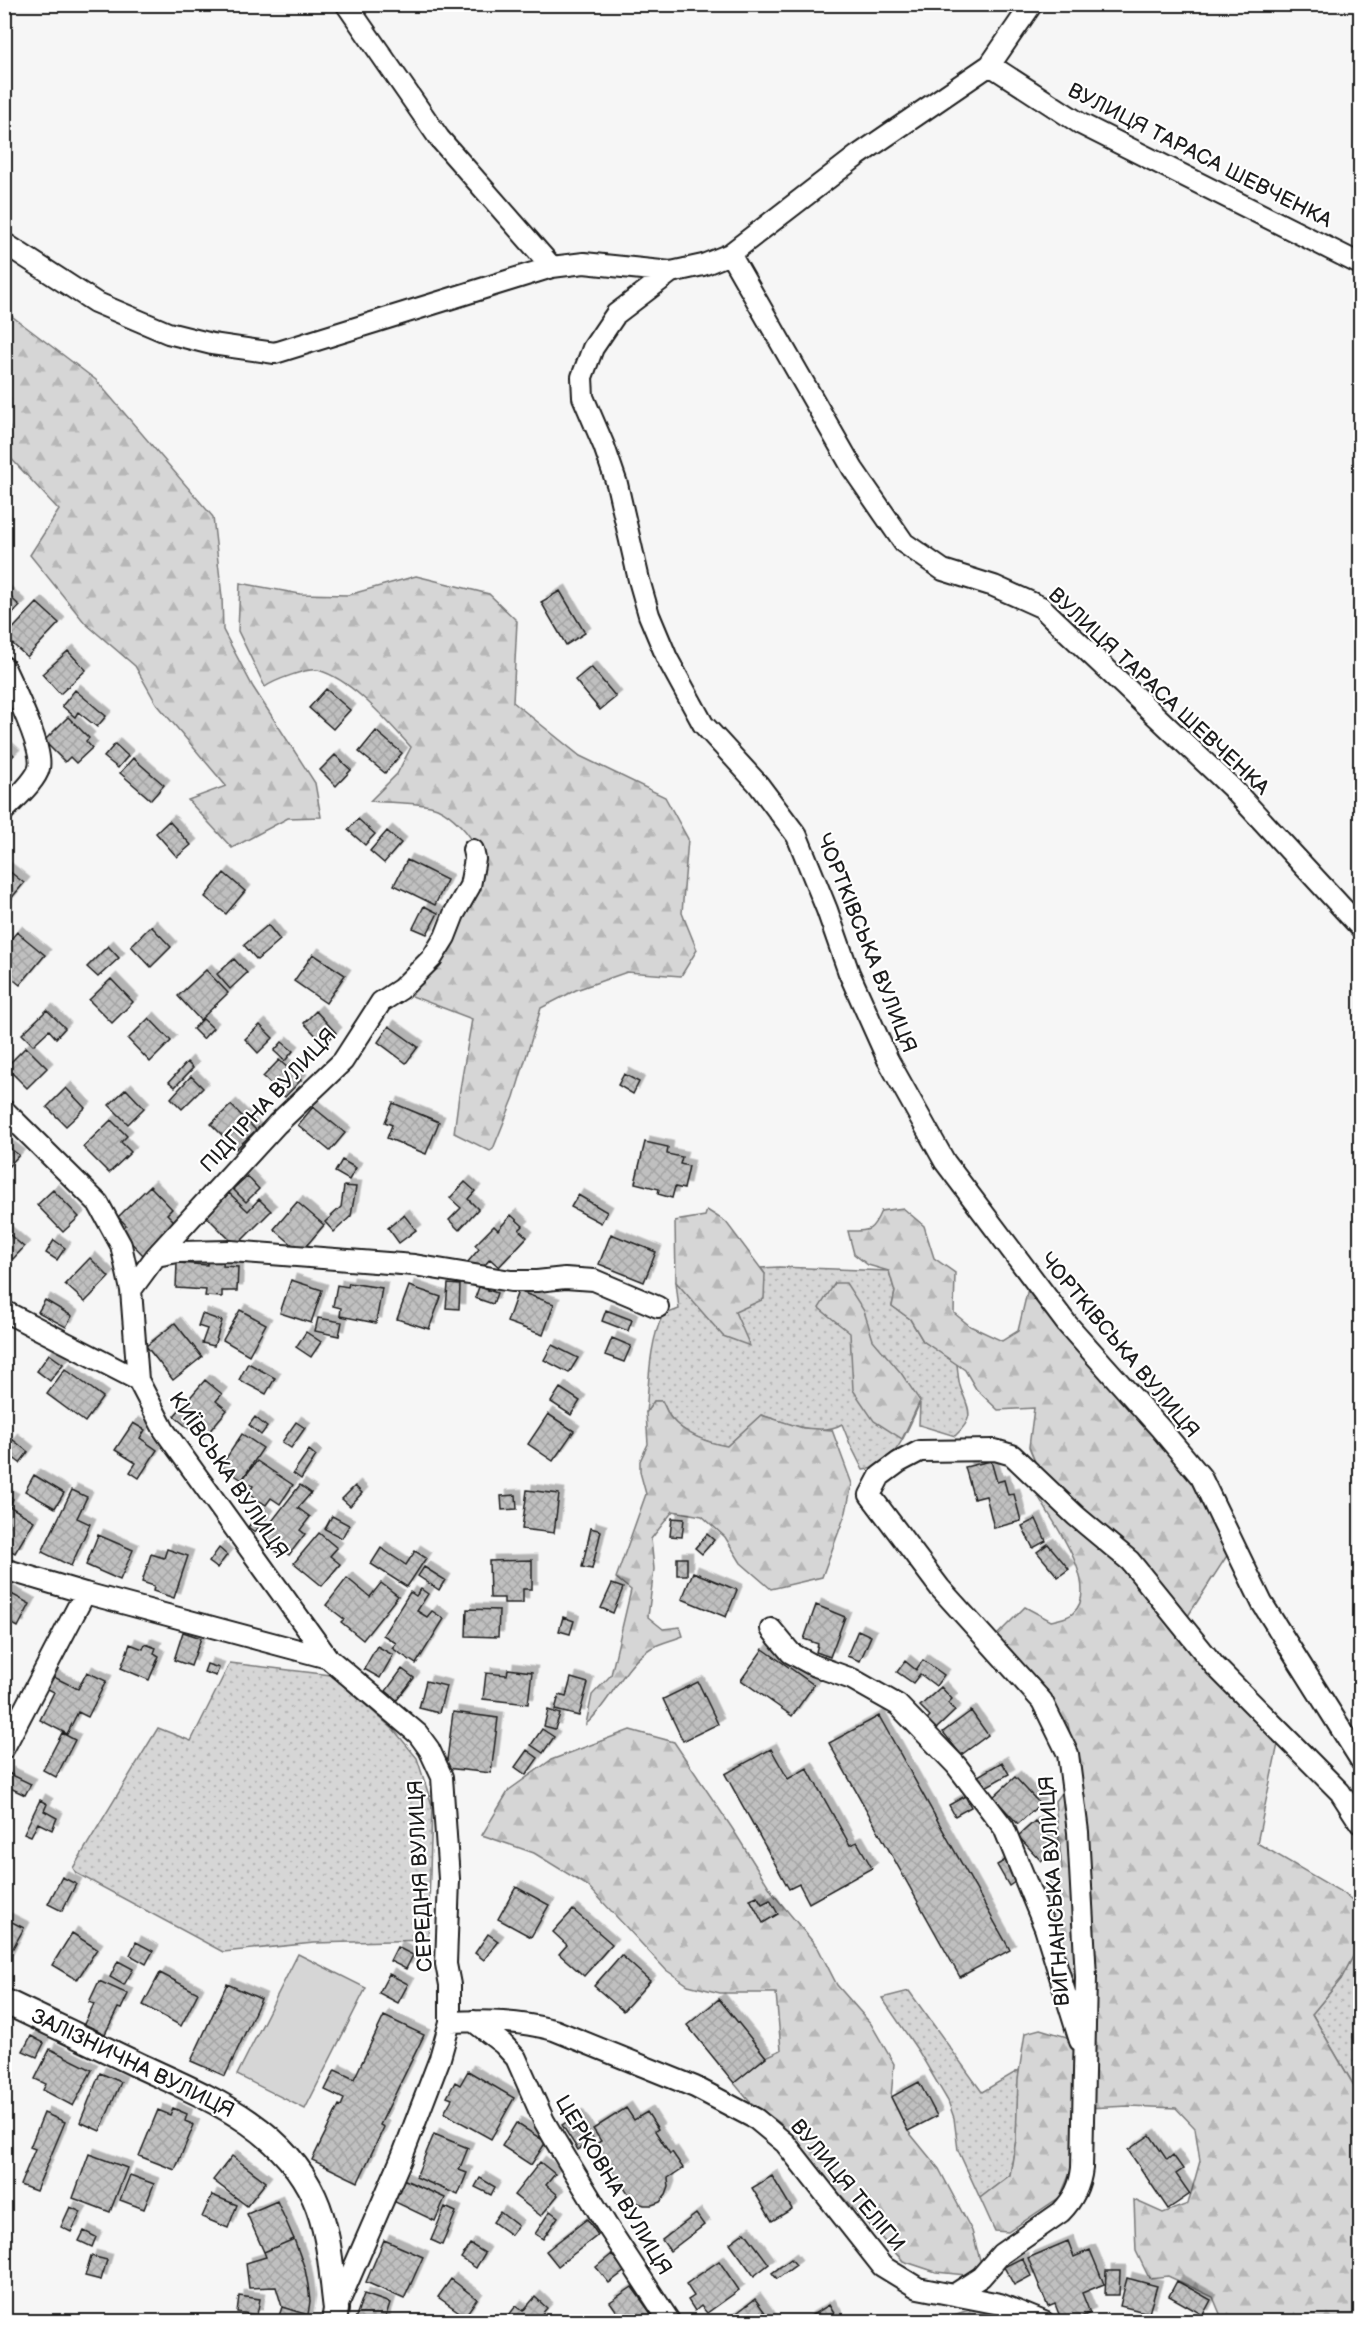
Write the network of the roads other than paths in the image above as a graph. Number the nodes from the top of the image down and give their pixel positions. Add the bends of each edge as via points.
1 (346, 4) edge
2 (1032, 4) edge
3 (990, 65) junction
4 (4, 243) edge
5 (730, 254) junction
6 (1360, 264) edge
7 (552, 267) junction
8 (671, 272) junction
9 (4, 668) edge
10 (4, 811) edge
11 (473, 850) dead end
12 (1360, 927) edge
13 (4, 1110) edge
14 (156, 1256) junction
15 (131, 1290) junction
16 (658, 1307) dead end
17 (4, 1311) edge
18 (138, 1380) junction
19 (4, 1569) edge
20 (85, 1593) junction
21 (771, 1629) dead end
22 (328, 1658) junction
23 (4, 1748) edge
24 (1360, 1759) edge
25 (1360, 1823) edge
26 (4, 2001) edge
27 (473, 2021) junction
28 (450, 2022) junction
29 (1085, 2056) junction
30 (955, 2294) junction
31 (335, 2315) edge
32 (670, 2322) edge
33 (1044, 2322) edge

1 - 7 street via 439,138
2 - 3 street
3 - 5 street via 857,156
3 - 6 street, ВУЛИЦЯ ТАРАСА ШЕВЧЕНКА via 1081,124
4 - 7 street via 95,302 168,333 275,353
5 - 8 street
5 - 12 street, ВУЛИЦЯ ТАРАСА ШЕВЧЕНКА via 853,469 904,543 943,570 994,586 1041,607 1231,787
7 - 8 street via 584,263
8 - 24 street, ЧОРТКІВСЬКА ВУЛИЦЯ via 616,314 593,348 582,377 583,397 617,484 649,615 667,658 703,724 758,784 797,836 849,973 888,1060 945,1162 1066,1324 1201,1477 1262,1603
9 - 10 street via 34,735 40,766
11 - 14 street, ПІДГІРНА ВУЛИЦЯ via 470,886 432,958 401,989 381,1002 343,1061 277,1124
13 - 15 street via 98,1203 121,1245
14 - 15 street, ПІДГІРНА ВУЛИЦЯ
14 - 16 street via 231,1251 414,1265 511,1281 594,1280
15 - 18 street
17 - 18 street
18 - 22 street, КИЇВСЬКА ВУЛИЦЯ via 164,1431
19 - 20 street, СЕРЕДНЯ ВУЛИЦЯ
20 - 22 street, СЕРЕДНЯ ВУЛИЦЯ
20 - 23 street
21 - 29 street via 791,1653 852,1679 898,1705 956,1765 1004,1828 1045,1928
22 - 28 street, СЕРЕДНЯ ВУЛИЦЯ via 418,1734 442,1777 449,1879 446,1964
25 - 29 street, ВИГНАНСЬКА ВУЛИЦЯ via 1340,1792 1214,1665 1130,1561 1012,1455 995,1450 920,1451 880,1476 870,1495 940,1588 1042,1701 1068,1754 1078,1832 1086,1977
26 - 31 street, ЗАЛІЗНИЧНА ВУЛИЦЯ via 205,2095 272,2140 304,2179 320,2212 326,2230
27 - 28 street, ВУЛИЦЯ ТЕЛІГИ
27 - 30 street, ВУЛИЦЯ ТЕЛІГИ via 514,2021 554,2031 694,2087 756,2119 785,2143 882,2266 918,2288
27 - 32 street, ЦЕРКОВНА ВУЛИЦЯ via 516,2058 555,2140
28 - 31 street, СЕРЕДНЯ ВУЛИЦЯ via 402,2157
29 - 30 street, ВИГНАНСЬКА ВУЛИЦЯ via 1082,2168 1074,2197 1061,2212 1001,2254 981,2277
30 - 33 street, ВУЛИЦЯ ТЕЛІГИ via 1000,2304

